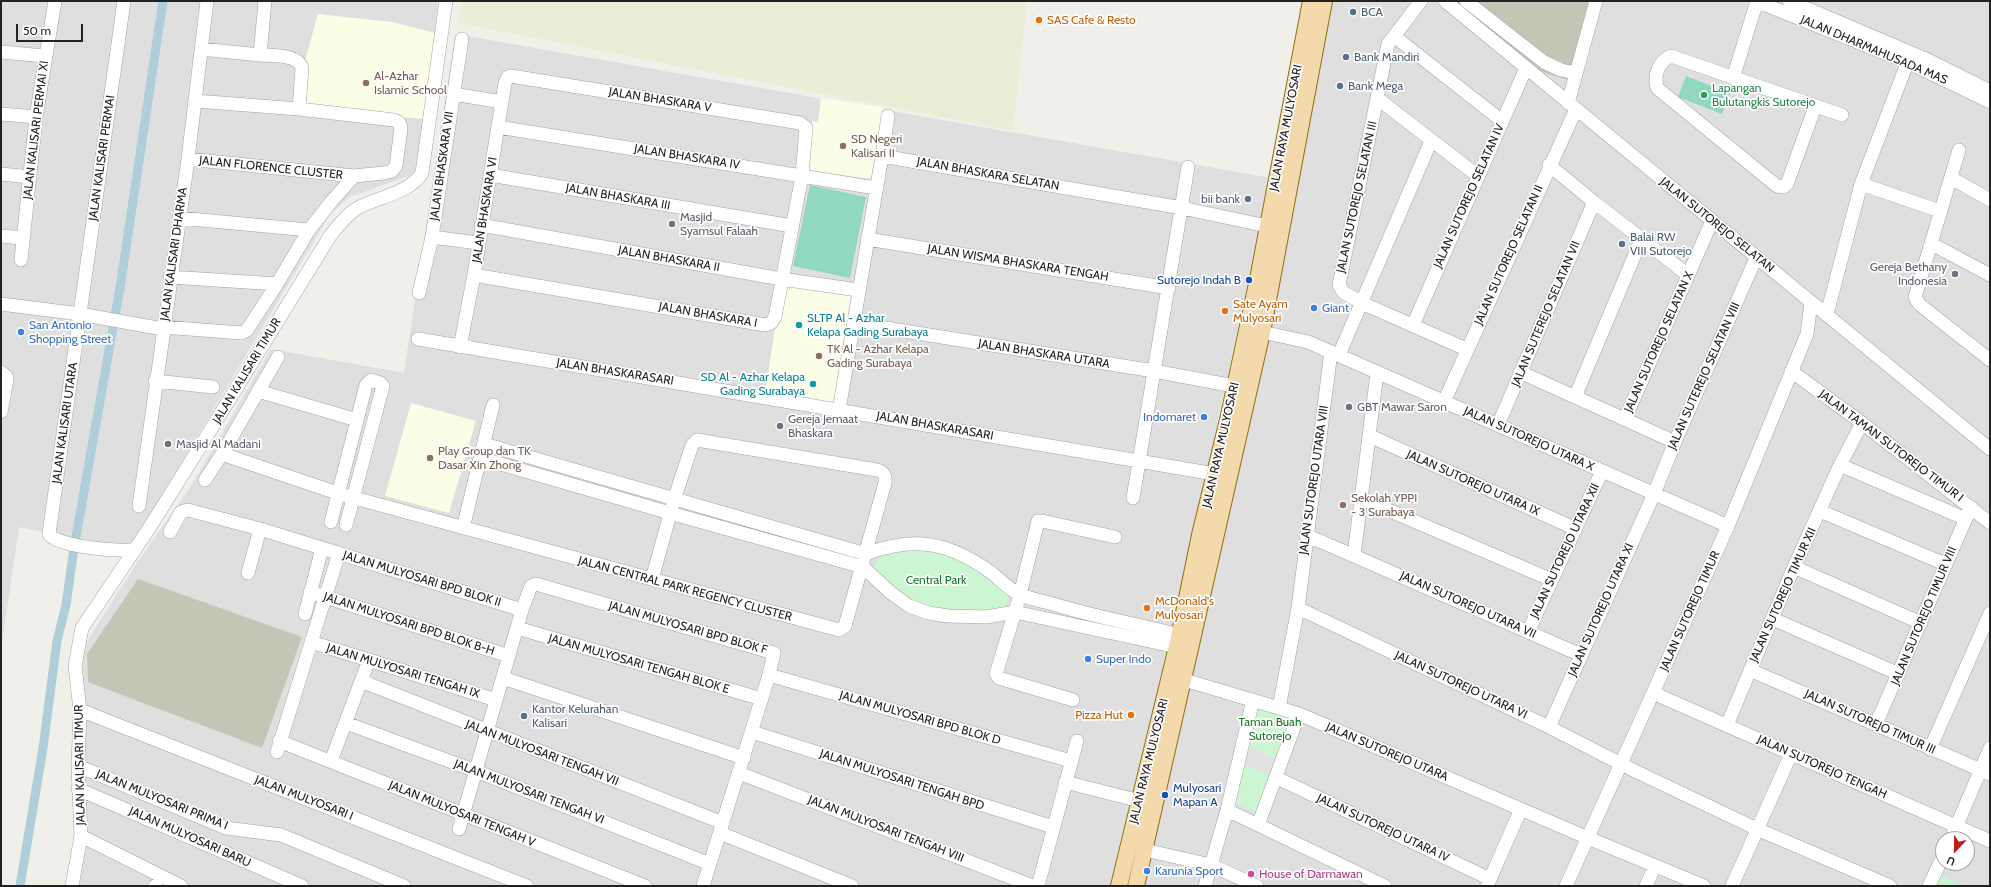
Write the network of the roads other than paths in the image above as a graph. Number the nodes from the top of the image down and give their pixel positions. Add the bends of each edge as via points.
1 (55, 1) edge
2 (124, 1) edge
3 (207, 1) edge
4 (265, 1) edge
5 (446, 1) edge
6 (1311, 1) edge
7 (1324, 1) edge
8 (1421, 1) edge
9 (1445, 1) edge
10 (1466, 1) edge
11 (1596, 1) edge
12 (1756, 1) edge
13 (1789, 1) edge
14 (1394, 36) junction
15 (462, 39) dead end
16 (201, 49) junction
17 (1, 52) edge
18 (260, 55) junction
19 (45, 56) junction
20 (1909, 57) junction
21 (1526, 68) junction
22 (1576, 73) junction
23 (511, 76) joint
24 (1733, 78) junction
25 (1990, 91) edge
26 (453, 94) junction
27 (1378, 98) junction
28 (194, 101) junction
29 (502, 102) junction
30 (1990, 102) edge
31 (1572, 106) junction
32 (1815, 107) junction
33 (299, 109) junction
34 (1, 114) edge
35 (1842, 115) dead end
36 (888, 116) dead end
37 (36, 117) junction
38 (1502, 121) junction
39 (498, 127) junction
40 (806, 130) joint
41 (1431, 141) junction
42 (1959, 150) dead end
43 (882, 156) junction
44 (188, 159) junction
45 (1287, 161) junction
46 (1549, 165) junction
47 (1188, 167) dead end
48 (1, 174) edge
49 (490, 175) junction
50 (354, 176) junction
51 (802, 176) junction
52 (1478, 176) junction
53 (30, 177) junction
54 (1951, 178) junction
55 (1282, 182) junction
56 (1861, 184) junction
57 (876, 188) junction
58 (1990, 200) edge
59 (1594, 202) junction
60 (1182, 208) junction
61 (1940, 211) junction
62 (179, 218) junction
63 (1712, 221) junction
64 (481, 225) junction
65 (792, 226) junction
66 (1266, 226) junction
67 (309, 230) junction
68 (1, 236) edge
69 (432, 237) junction
70 (23, 238) junction
71 (867, 239) junction
72 (1641, 240) junction
73 (478, 243) junction
74 (1932, 244) junction
75 (1756, 258) junction
76 (21, 260) dead end
77 (474, 275) junction
78 (1688, 275) junction
79 (1990, 275) edge
80 (170, 277) junction
81 (781, 279) junction
82 (277, 284) junction
83 (1168, 288) junction
84 (858, 290) junction
85 (419, 293) dead end
86 (1811, 302) junction
87 (1362, 303) junction
88 (1, 304) edge
89 (1827, 314) junction
90 (82, 315) junction
91 (854, 323) junction
92 (1413, 325) junction
93 (163, 328) junction
94 (1262, 332) junction
95 (1807, 334) junction
96 (418, 339) dead end
97 (460, 347) junction
98 (1466, 349) junction
99 (1335, 353) junction
100 (278, 357) dead end
101 (1990, 360) edge
102 (1154, 371) junction
103 (1791, 371) junction
104 (1520, 372) junction
105 (1377, 373) junction
106 (4, 375) edge
107 (155, 381) junction
108 (1234, 386) junction
109 (212, 387) dead end
110 (258, 391) junction
111 (1575, 397) junction
112 (1444, 402) junction
113 (493, 405) dead end
114 (838, 410) junction
115 (1, 412) edge
116 (1625, 419) junction
117 (357, 420) junction
118 (1234, 421) junction
119 (1862, 422) junction
120 (1498, 425) junction
121 (1370, 436) junction
122 (1675, 442) junction
123 (484, 444) junction
124 (1990, 449) edge
125 (222, 454) junction
126 (480, 458) junction
127 (1139, 460) junction
128 (1840, 465) junction
129 (1602, 471) junction
130 (1215, 474) junction
131 (205, 480) dead end
132 (340, 494) junction
133 (1654, 494) junction
134 (355, 497) junction
135 (1133, 498) dead end
136 (1360, 498) junction
137 (674, 500) junction
138 (139, 506) dead end
139 (1971, 507) junction
140 (1820, 511) junction
141 (670, 514) junction
142 (1966, 519) junction
143 (331, 522) dead end
144 (1990, 523) edge
145 (346, 525) dead end
146 (1728, 526) junction
147 (463, 528) junction
148 (260, 529) junction
149 (1576, 529) junction
150 (170, 532) dead end
151 (1306, 535) junction
152 (1115, 537) dead end
153 (322, 548) junction
154 (135, 549) junction
155 (339, 553) junction
156 (1354, 555) junction
157 (865, 560) junction
158 (1946, 564) junction
159 (1794, 567) junction
160 (248, 573) dead end
161 (652, 579) junction
162 (1552, 580) junction
163 (310, 592) junction
164 (1020, 595) junction
165 (325, 596) junction
166 (1298, 608) junction
167 (522, 610) junction
168 (1015, 612) junction
169 (1081, 612) junction
170 (1990, 613) edge
171 (305, 614) dead end
172 (1773, 619) junction
173 (1921, 623) junction
174 (1078, 626) junction
175 (517, 628) junction
176 (1528, 632) junction
177 (1178, 641) junction
178 (311, 642) junction
179 (1581, 655) junction
180 (509, 656) junction
181 (369, 660) junction
182 (1750, 670) junction
183 (1899, 674) junction
184 (769, 675) junction
185 (503, 678) junction
186 (1181, 679) junction
187 (361, 681) junction
188 (1654, 693) junction
189 (762, 699) junction
190 (496, 700) junction
191 (1073, 700) dead end
192 (1253, 700) junction
193 (1279, 708) junction
194 (80, 710) junction
195 (1299, 714) junction
196 (346, 722) junction
197 (1727, 724) junction
198 (1876, 724) junction
199 (1550, 727) junction
200 (487, 732) junction
201 (752, 732) junction
202 (1077, 741) dead end
203 (1990, 748) edge
204 (1930, 749) junction
205 (1790, 754) junction
206 (744, 758) junction
207 (331, 761) junction
208 (1071, 762) junction
209 (1623, 764) junction
210 (78, 766) junction
211 (476, 770) junction
212 (1985, 772) edge
213 (739, 773) junction
214 (1277, 778) junction
215 (1065, 782) junction
216 (78, 789) junction
217 (1140, 801) junction
218 (1521, 809) junction
219 (1227, 810) junction
220 (463, 815) junction
221 (1258, 825) junction
222 (1956, 826) junction
223 (1142, 827) junction
224 (722, 828) junction
225 (1053, 828) junction
226 (459, 829) dead end
227 (1758, 829) junction
228 (1954, 831) edge
229 (81, 836) junction
230 (1588, 838) junction
231 (1990, 841) edge
232 (1145, 850) junction
233 (710, 864) junction
234 (1211, 865) junction
235 (1655, 866) junction
236 (1936, 871) edge
237 (1488, 882) edge
238 (72, 886) edge
239 (182, 886) edge
240 (302, 886) edge
241 (404, 886) edge
242 (527, 886) edge
243 (645, 886) edge
244 (703, 886) edge
245 (852, 886) edge
246 (1033, 886) edge
247 (1038, 886) edge
248 (1119, 886) edge
249 (1136, 886) edge
250 (1205, 886) edge
251 (1257, 886) edge
252 (1385, 886) edge
253 (1566, 886) edge
254 (1646, 886) edge
255 (1704, 886) edge
256 (1732, 886) edge
257 (1890, 886) edge
258 (1929, 886) edge

1 - 19 street, JALAN KALISARI PERMAI XI
2 - 90 street, JALAN KALISARI PERMAI
3 - 16 street, JALAN KALISARI DHARMA
4 - 18 street
5 - 154 street, JALAN KALISARI TIMUR via 422,174 411,184 358,208 347,216 330,236 214,426
6 - 45 main road, JALAN RAYA MULYOSARI
7 - 45 main road, JALAN RAYA MULYOSARI
8 - 14 street, JALAN SUTOREJO SELATAN III
9 - 21 street, JALAN SUTOREJO SELATAN
10 - 22 street via 1544,62 1561,70
11 - 22 street, JALAN SUTOREJO SELATAN II
12 - 20 street, JALAN DHARMAHUSADA MAS
12 - 24 street
13 - 20 street, JALAN DHARMAHUSADA MAS
14 - 27 street, JALAN SUTOREJO SELATAN III via 1388,44
14 - 38 street
15 - 26 street, JALAN BHASKARA VII
16 - 18 street
16 - 28 street, JALAN KALISARI DHARMA
17 - 19 street
18 - 33 street via 294,58 300,62 302,68
19 - 37 street, JALAN KALISARI PERMAI XI
20 - 25 street, JALAN DHARMAHUSADA MAS
20 - 30 street, JALAN DHARMAHUSADA MAS
20 - 56 street
21 - 31 street, JALAN SUTOREJO SELATAN
21 - 38 street, JALAN SUTOREJO SELATAN IV
22 - 31 street, JALAN SUTOREJO SELATAN II
23 - 29 street, JALAN BHASKARA VI via 506,80
23 - 40 street, JALAN BHASKARA V via 800,123
24 - 32 street
24 - 32 street via 1671,56 1664,59 1658,68 1655,80 1657,88 1777,186 1783,187 1787,184
26 - 29 street, JALAN BHASKARA VII
26 - 69 street, JALAN BHASKARA VII
27 - 41 street
27 - 87 street, JALAN SUTOREJO SELATAN III via 1340,283 1343,292
28 - 33 street, JALAN FLORENCE CLUSTER
28 - 44 street, JALAN KALISARI DHARMA
29 - 39 street, JALAN BHASKARA VI
31 - 46 street, JALAN SUTOREJO SELATAN II
31 - 63 street, JALAN SUTOREJO SELATAN
32 - 35 street
33 - 50 street, JALAN FLORENCE CLUSTER via 399,122 401,128 395,169 384,173
34 - 37 street
36 - 43 street
37 - 53 street, JALAN KALISARI PERMAI XI
38 - 52 street, JALAN SUTOREJO SELATAN IV
39 - 49 street, JALAN BHASKARA VI
39 - 51 street, JALAN BHASKARA IV
40 - 51 street, JALAN BHASKARA I
41 - 52 street
41 - 87 street, JALAN SUTOREJO UTARA VIII
42 - 54 street
43 - 57 street
43 - 60 street, JALAN BHASKARA SELATAN
44 - 50 street, JALAN FLORENCE CLUSTER
44 - 62 street, JALAN KALISARI DHARMA
45 - 55 main road, JALAN RAYA MULYOSARI
46 - 59 street
46 - 98 street, JALAN SUTOREJO SELATAN II
47 - 60 street
48 - 53 street
49 - 64 street, JALAN BHASKARA VI
49 - 65 street, JALAN BHASKARA III
50 - 67 street, JALAN FLORENCE CLUSTER
51 - 57 street, JALAN BHASKARA IV
51 - 65 street, JALAN BHASKARA I
52 - 92 street, JALAN SUTOREJO SELATAN IV
53 - 70 street, JALAN KALISARI PERMAI XI
54 - 58 street
54 - 61 street
55 - 66 main road, JALAN RAYA MULYOSARI
55 - 94 main road, JALAN RAYA MULYOSARI
56 - 61 street
56 - 89 street
57 - 71 street
59 - 72 street
59 - 104 street, JALAN SUTEREJO SELATAN VII
60 - 66 street, JALAN BHASKARA SELATAN
60 - 83 street
61 - 74 street
62 - 67 street
62 - 80 street, JALAN KALISARI DHARMA
63 - 75 street, JALAN SUTOREJO SELATAN
63 - 78 street, JALAN SUTOREJO SELATAN X
64 - 73 street, JALAN BHASKARA VI
64 - 81 street, JALAN BHASKARA II
65 - 81 street, JALAN BHASKARA I
66 - 108 main road, JALAN RAYA MULYOSARI via 1258,279
67 - 82 street, JALAN FLORENCE CLUSTER
68 - 70 street
69 - 73 street, JALAN BHASKARA VII
69 - 85 street, JALAN BHASKARA VII
70 - 76 street, JALAN KALISARI PERMAI XI
71 - 83 street, JALAN WISMA BHASKARA TENGAH
71 - 84 street
72 - 78 street
72 - 111 street
73 - 77 street, JALAN BHASKARA VI
74 - 79 street
74 - 101 street via 1915,297 1916,302
75 - 86 street, JALAN SUTOREJO SELATAN
75 - 122 street, JALAN SUTEREJO SELATAN VIII
77 - 81 street, JALAN BHASKARA I via 765,325 774,320
77 - 97 street, JALAN BHASKARA VI
78 - 116 street, JALAN SUTOREJO SELATAN X
80 - 82 street
80 - 93 street, JALAN KALISARI DHARMA
81 - 84 street, JALAN BHASKARA II
82 - 93 street, JALAN FLORENCE CLUSTER via 247,330 242,333
83 - 102 street
84 - 91 street
86 - 89 street, JALAN SUTOREJO SELATAN
86 - 95 street, JALAN SUTOREJO TIMUR
87 - 92 street, JALAN SUTOREJO SELATAN III
87 - 99 street, JALAN SUTOREJO UTARA VIII
88 - 90 street
89 - 95 street, JALAN SUTOREJO TIMUR
89 - 124 street, JALAN SUTOREJO SELATAN
90 - 93 street
90 - 154 street, JALAN KALISARI UTARA via 49,531 52,538 68,543 119,552
91 - 102 street, JALAN BHASKARA UTARA
91 - 114 street
92 - 98 street, JALAN SUTOREJO SELATAN III
93 - 107 street, JALAN KALISARI DHARMA
94 - 99 street, JALAN SUTOREJO UTARA X via 1308,342
94 - 118 main road, JALAN RAYA MULYOSARI
95 - 103 street, JALAN SUTOREJO TIMUR
96 - 97 street, JALAN BHASKARASARI
97 - 114 street, JALAN BHASKARASARI
98 - 112 street, JALAN SUTOREJO SELATAN II
99 - 105 street, JALAN SUTOREJO UTARA X
99 - 151 street, JALAN SUTOREJO UTARA VIII
100 - 110 street
102 - 108 street, JALAN BHASKARA UTARA
102 - 127 street
103 - 119 street, JALAN TAMAN SUTOREJO TIMUR I
103 - 146 street, JALAN SUTOREJO TIMUR
104 - 111 street
104 - 120 street, JALAN SUTEREJO SELATAN VII
105 - 112 street, JALAN SUTOREJO UTARA X
105 - 121 street
106 - 115 street
107 - 109 street
107 - 138 street, JALAN KALISARI DHARMA
108 - 118 main road, JALAN RAYA MULYOSARI
110 - 117 street
110 - 125 street
111 - 116 street
112 - 120 street, JALAN SUTOREJO UTARA X
113 - 123 street
114 - 127 street, JALAN BHASKARASARI
116 - 122 street
117 - 132 street
117 - 134 street via 367,382 371,380 381,384
118 - 130 main road, JALAN RAYA MULYOSARI
118 - 186 main road, JALAN RAYA MULYOSARI
119 - 128 street, JALAN SUTOREJO TIMUR XII
119 - 139 street, JALAN TAMAN SUTOREJO TIMUR I
120 - 129 street, JALAN SUTOREJO UTARA X
121 - 136 street
121 - 149 street, JALAN SUTOREJO UTARA IX
122 - 133 street, JALAN SUTEREJO SELATAN VIII
123 - 126 street
123 - 137 street
125 - 131 street
125 - 132 street, JALAN CENTRAL PARK REGENCY CLUSTER
126 - 141 street
126 - 147 street
127 - 130 street, JALAN BHASKARASARI
127 - 135 street
128 - 140 street, JALAN SUTOREJO TIMUR XII
128 - 142 street
129 - 133 street, JALAN SUTOREJO UTARA X
129 - 149 street, JALAN SUTOREJO UTARA XII
130 - 177 main road, JALAN RAYA MULYOSARI
132 - 134 street, JALAN CENTRAL PARK REGENCY CLUSTER
132 - 143 street
133 - 146 street, JALAN SUTOREJO UTARA X
133 - 179 street, JALAN SUTOREJO UTARA XI
134 - 145 street
134 - 147 street, JALAN CENTRAL PARK REGENCY CLUSTER
136 - 156 street
136 - 162 street
137 - 141 street
137 - 157 street
137 - 157 street, JALAN CENTRAL PARK REGENCY CLUSTER via 692,445 698,439 877,470 884,474 885,483
139 - 142 street, JALAN SUTOREJO TIMUR VIII
139 - 144 street, JALAN TAMAN SUTOREJO TIMUR I
140 - 158 street
140 - 159 street, JALAN SUTOREJO TIMUR XII
141 - 157 street
141 - 161 street
142 - 158 street, JALAN SUTOREJO TIMUR VIII
146 - 188 street, JALAN SUTOREJO TIMUR
147 - 161 street, JALAN CENTRAL PARK REGENCY CLUSTER
148 - 150 street, JALAN MULYOSARI BPD BLOK II via 188,510 182,511
148 - 153 street, JALAN MULYOSARI BPD BLOK II
148 - 160 street
149 - 162 street, JALAN SUTOREJO UTARA XII
151 - 156 street, JALAN SUTOREJO UTARA VII
151 - 166 street, JALAN SUTOREJO UTARA VIII
152 - 164 street via 1038,521
153 - 155 street, JALAN MULYOSARI BPD BLOK II
153 - 163 street
154 - 194 street, JALAN KALISARI TIMUR via 91,613 80,634 75,676
155 - 165 street
155 - 167 street, JALAN MULYOSARI BPD BLOK II
156 - 176 street, JALAN SUTOREJO UTARA VII
157 - 161 street, JALAN CENTRAL PARK REGENCY CLUSTER via 845,626 839,630
157 - 164 street via 897,544 942,547 966,557 989,571
157 - 168 street via 890,593 909,606 948,616 986,617
158 - 173 street, JALAN SUTOREJO TIMUR VIII
159 - 172 street, JALAN SUTOREJO TIMUR XII
159 - 173 street
162 - 176 street, JALAN SUTOREJO UTARA XII
163 - 165 street, JALAN MULYOSARI BPD BLOK B-H
163 - 171 street
164 - 168 street
164 - 169 street
165 - 178 street
165 - 180 street, JALAN MULYOSARI BPD BLOK B-H
166 - 193 street, JALAN SUTOREJO UTARA VIII
166 - 199 street, JALAN SUTOREJO UTARA VI
167 - 175 street
167 - 184 street, JALAN MULYOSARI BPD BLOK F via 530,587 536,584 772,652 774,657
168 - 174 street
168 - 191 street via 996,676
169 - 174 street
169 - 177 street
170 - 204 street
172 - 182 street, JALAN SUTOREJO TIMUR XII
172 - 183 street
173 - 183 street, JALAN SUTOREJO TIMUR VIII
174 - 177 street
175 - 180 street
175 - 189 street, JALAN MULYOSARI TENGAH BLOK E
176 - 179 street, JALAN SUTOREJO UTARA VII
177 - 217 main road, JALAN RAYA MULYOSARI
178 - 181 street, JALAN MULYOSARI TENGAH IX
178 - 207 street, JALAN MULYOSARI TENGAH V via 278,747
179 - 199 street, JALAN SUTOREJO UTARA XI
180 - 185 street
181 - 187 street
181 - 190 street, JALAN MULYOSARI TENGAH IX
182 - 197 street, JALAN SUTOREJO TIMUR XII
182 - 198 street, JALAN SUTOREJO TIMUR III
183 - 198 street, JALAN SUTOREJO TIMUR VIII
184 - 189 street, JALAN MULYOSARI BPD BLOK F
184 - 208 street, JALAN MULYOSARI BPD BLOK D
185 - 190 street
185 - 206 street
186 - 192 street, JALAN SUTOREJO UTARA
186 - 223 main road, JALAN RAYA MULYOSARI
187 - 196 street
187 - 200 street, JALAN MULYOSARI TENGAH VII
188 - 197 street, JALAN SUTOREJO TENGAH
188 - 209 street, JALAN SUTOREJO TIMUR
189 - 201 street, JALAN MULYOSARI BPD BLOK F
190 - 200 street
192 - 193 street, JALAN SUTOREJO UTARA
192 - 219 street
193 - 195 street, JALAN SUTOREJO UTARA
194 - 210 street, JALAN KALISARI TIMUR
194 - 242 street, JALAN MULYOSARI I
195 - 214 street
195 - 218 street, JALAN SUTOREJO UTARA
196 - 207 street
196 - 211 street, JALAN MULYOSARI TENGAH VI
197 - 205 street, JALAN SUTOREJO TENGAH
198 - 204 street, JALAN SUTOREJO TIMUR III
199 - 209 street, JALAN SUTOREJO UTARA VI
200 - 211 street
200 - 224 street, JALAN MULYOSARI TENGAH VII
201 - 206 street, JALAN MULYOSARI BPD BLOK F
201 - 225 street, JALAN MULYOSARI TENGAH BPD
202 - 208 street
203 - 212 street
204 - 212 street, JALAN SUTOREJO TIMUR III
205 - 222 street, JALAN SUTOREJO TENGAH
205 - 227 street
206 - 213 street, JALAN MULYOSARI BPD BLOK F
207 - 220 street, JALAN MULYOSARI TENGAH V
208 - 215 street
209 - 227 street, JALAN SUTOREJO UTARA VI
209 - 230 street, JALAN SUTOREJO TIMUR
210 - 216 street, JALAN KALISARI TIMUR
210 - 241 street, JALAN MULYOSARI PRIMA I via 226,828 281,835
211 - 220 street
211 - 233 street, JALAN MULYOSARI TENGAH VI
212 - 222 street
213 - 224 street, JALAN MULYOSARI BPD BLOK F
213 - 246 street, JALAN MULYOSARI TENGAH VIII
214 - 221 street
214 - 237 street, JALAN SUTOREJO UTARA IV
215 - 217 street
215 - 225 street
216 - 229 street, JALAN KALISARI TIMUR
216 - 240 street, JALAN MULYOSARI BARU
217 - 223 main road, JALAN RAYA MULYOSARI
218 - 230 street, JALAN SUTOREJO UTARA
218 - 237 street
219 - 221 street
219 - 234 street
220 - 226 street
220 - 243 street, JALAN MULYOSARI TENGAH V
221 - 252 street
222 - 228 street
222 - 231 street, JALAN SUTOREJO TENGAH
223 - 232 main road, JALAN RAYA MULYOSARI
223 - 248 main road, JALAN RAYA MULYOSARI
224 - 233 street, JALAN MULYOSARI BPD BLOK F
224 - 245 street, JALAN MULYOSARI TENGAH VII
225 - 247 street
227 - 256 street
227 - 257 street, JALAN SUTOREJO UTARA VI
229 - 238 street, JALAN KALISARI TIMUR
229 - 239 street
230 - 235 street, JALAN SUTOREJO UTARA
230 - 253 street, JALAN SUTOREJO TIMUR
232 - 234 street
232 - 249 main road, JALAN RAYA MULYOSARI
233 - 244 street, JALAN MULYOSARI BPD BLOK F
234 - 250 street
234 - 251 street
235 - 254 street
235 - 255 street, JALAN SUTOREJO UTARA
236 - 258 street

